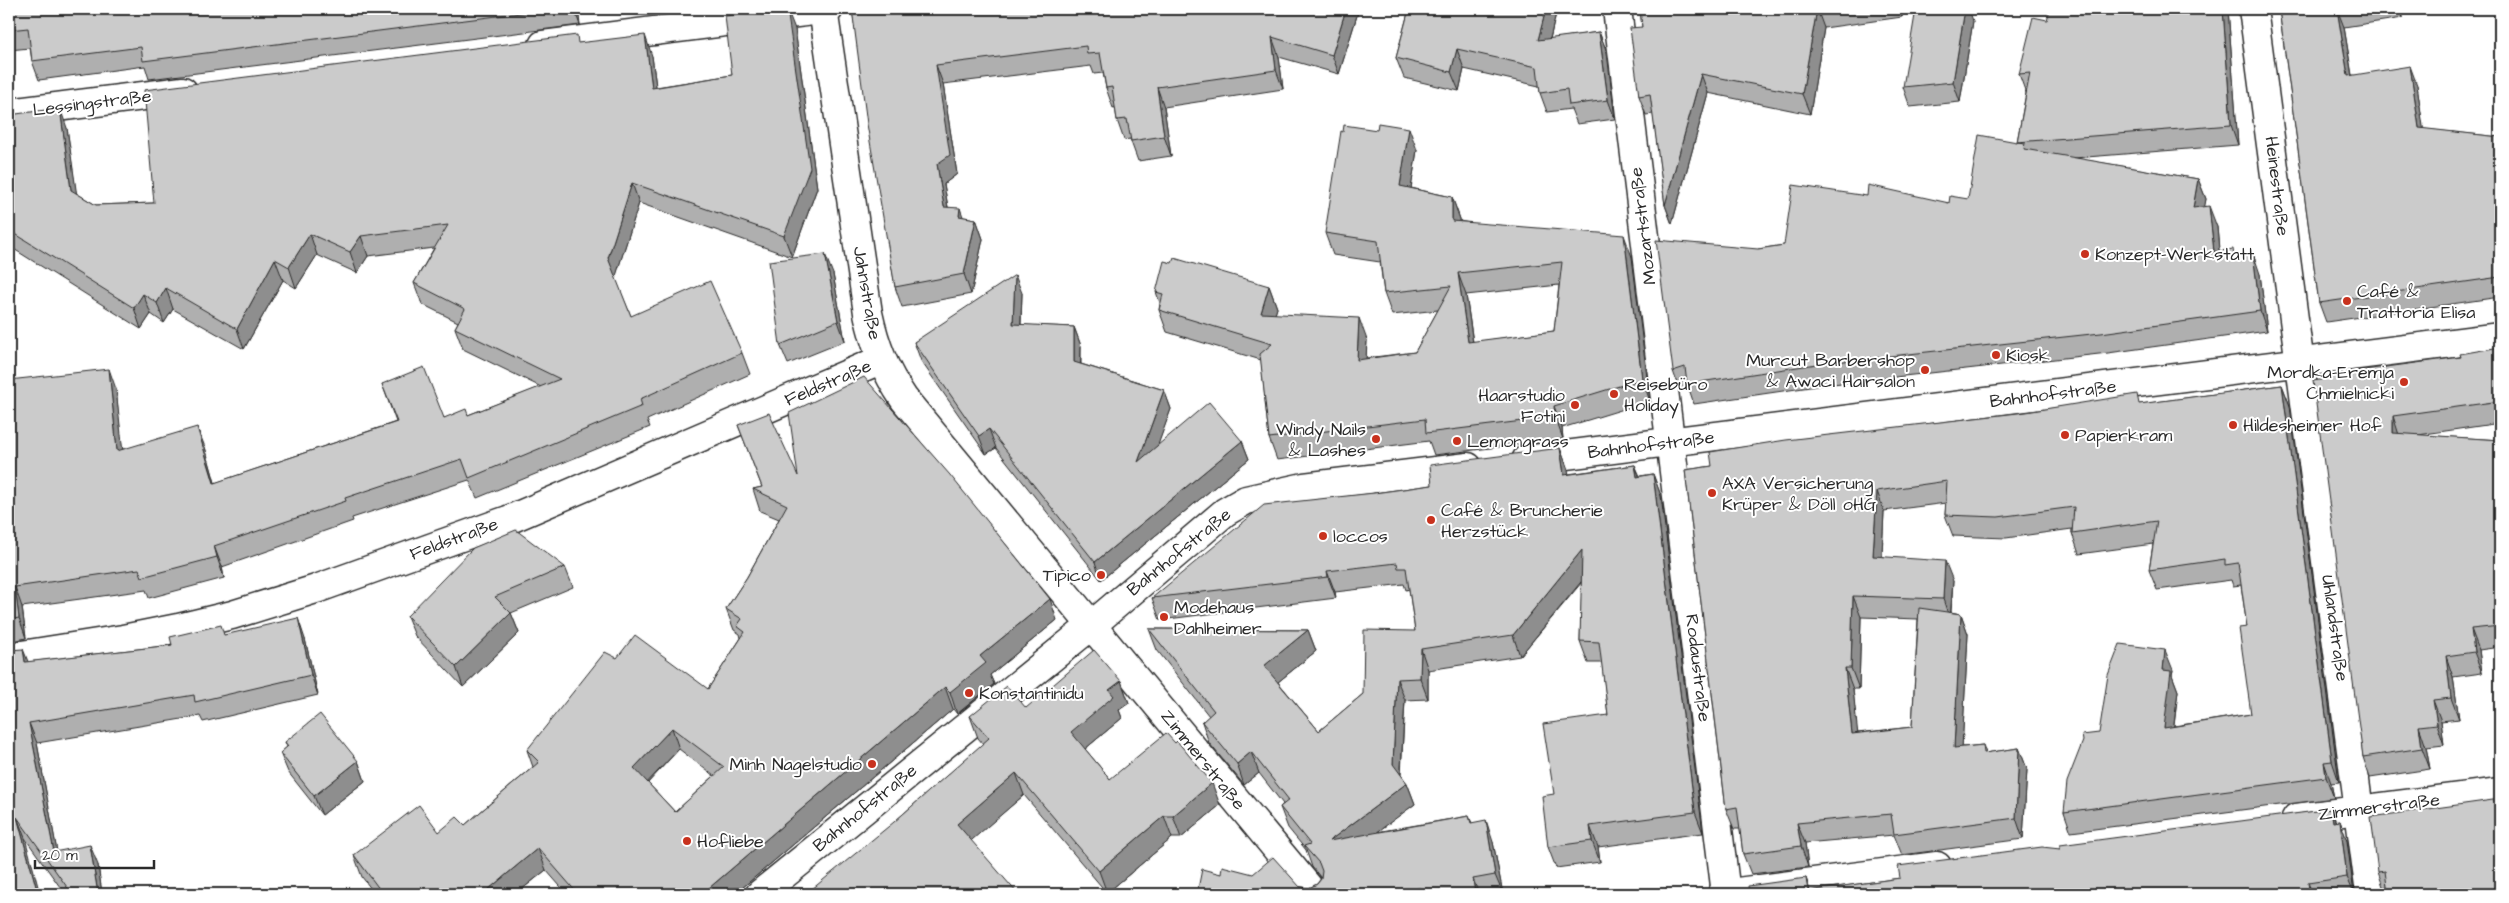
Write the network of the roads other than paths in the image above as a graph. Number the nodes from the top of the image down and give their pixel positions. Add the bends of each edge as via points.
1 (825, 9) edge
2 (1617, 9) edge
3 (2253, 9) edge
4 (519, 48) edge
5 (205, 88) edge
6 (9, 113) edge
7 (2500, 337) edge
8 (880, 360) junction
9 (2300, 362) junction
10 (1669, 443) junction
11 (1092, 625) junction
12 (9, 657) edge
13 (2500, 792) edge
14 (2359, 810) junction
15 (2270, 822) edge
16 (1964, 862) edge
17 (760, 894) edge
18 (1314, 894) edge
19 (1722, 894) edge
20 (1726, 894) edge
21 (2370, 894) edge

1 - 4 street
1 - 8 street, Jahnstraße via 868,313
2 - 10 street, Mozartstraße
3 - 9 street, Heinestraße
5 - 6 street, Lessingstraße
7 - 9 street, Bahnhofstraße
8 - 11 street, Jahnstraße via 904,399
8 - 12 street, Feldstraße via 508,520 316,589 178,628 123,640
9 - 10 street, Bahnhofstraße
9 - 14 street, Uhlandstraße
10 - 11 street, Bahnhofstraße via 1304,487 1246,500 1225,512
10 - 20 street, Rodaustraße
11 - 17 street, Bahnhofstraße
11 - 18 street, Zimmerstraße
13 - 14 street, Zimmerstraße
14 - 15 street, Zimmerstraße
14 - 21 street, Uhlandstraße
16 - 20 street
19 - 20 street

